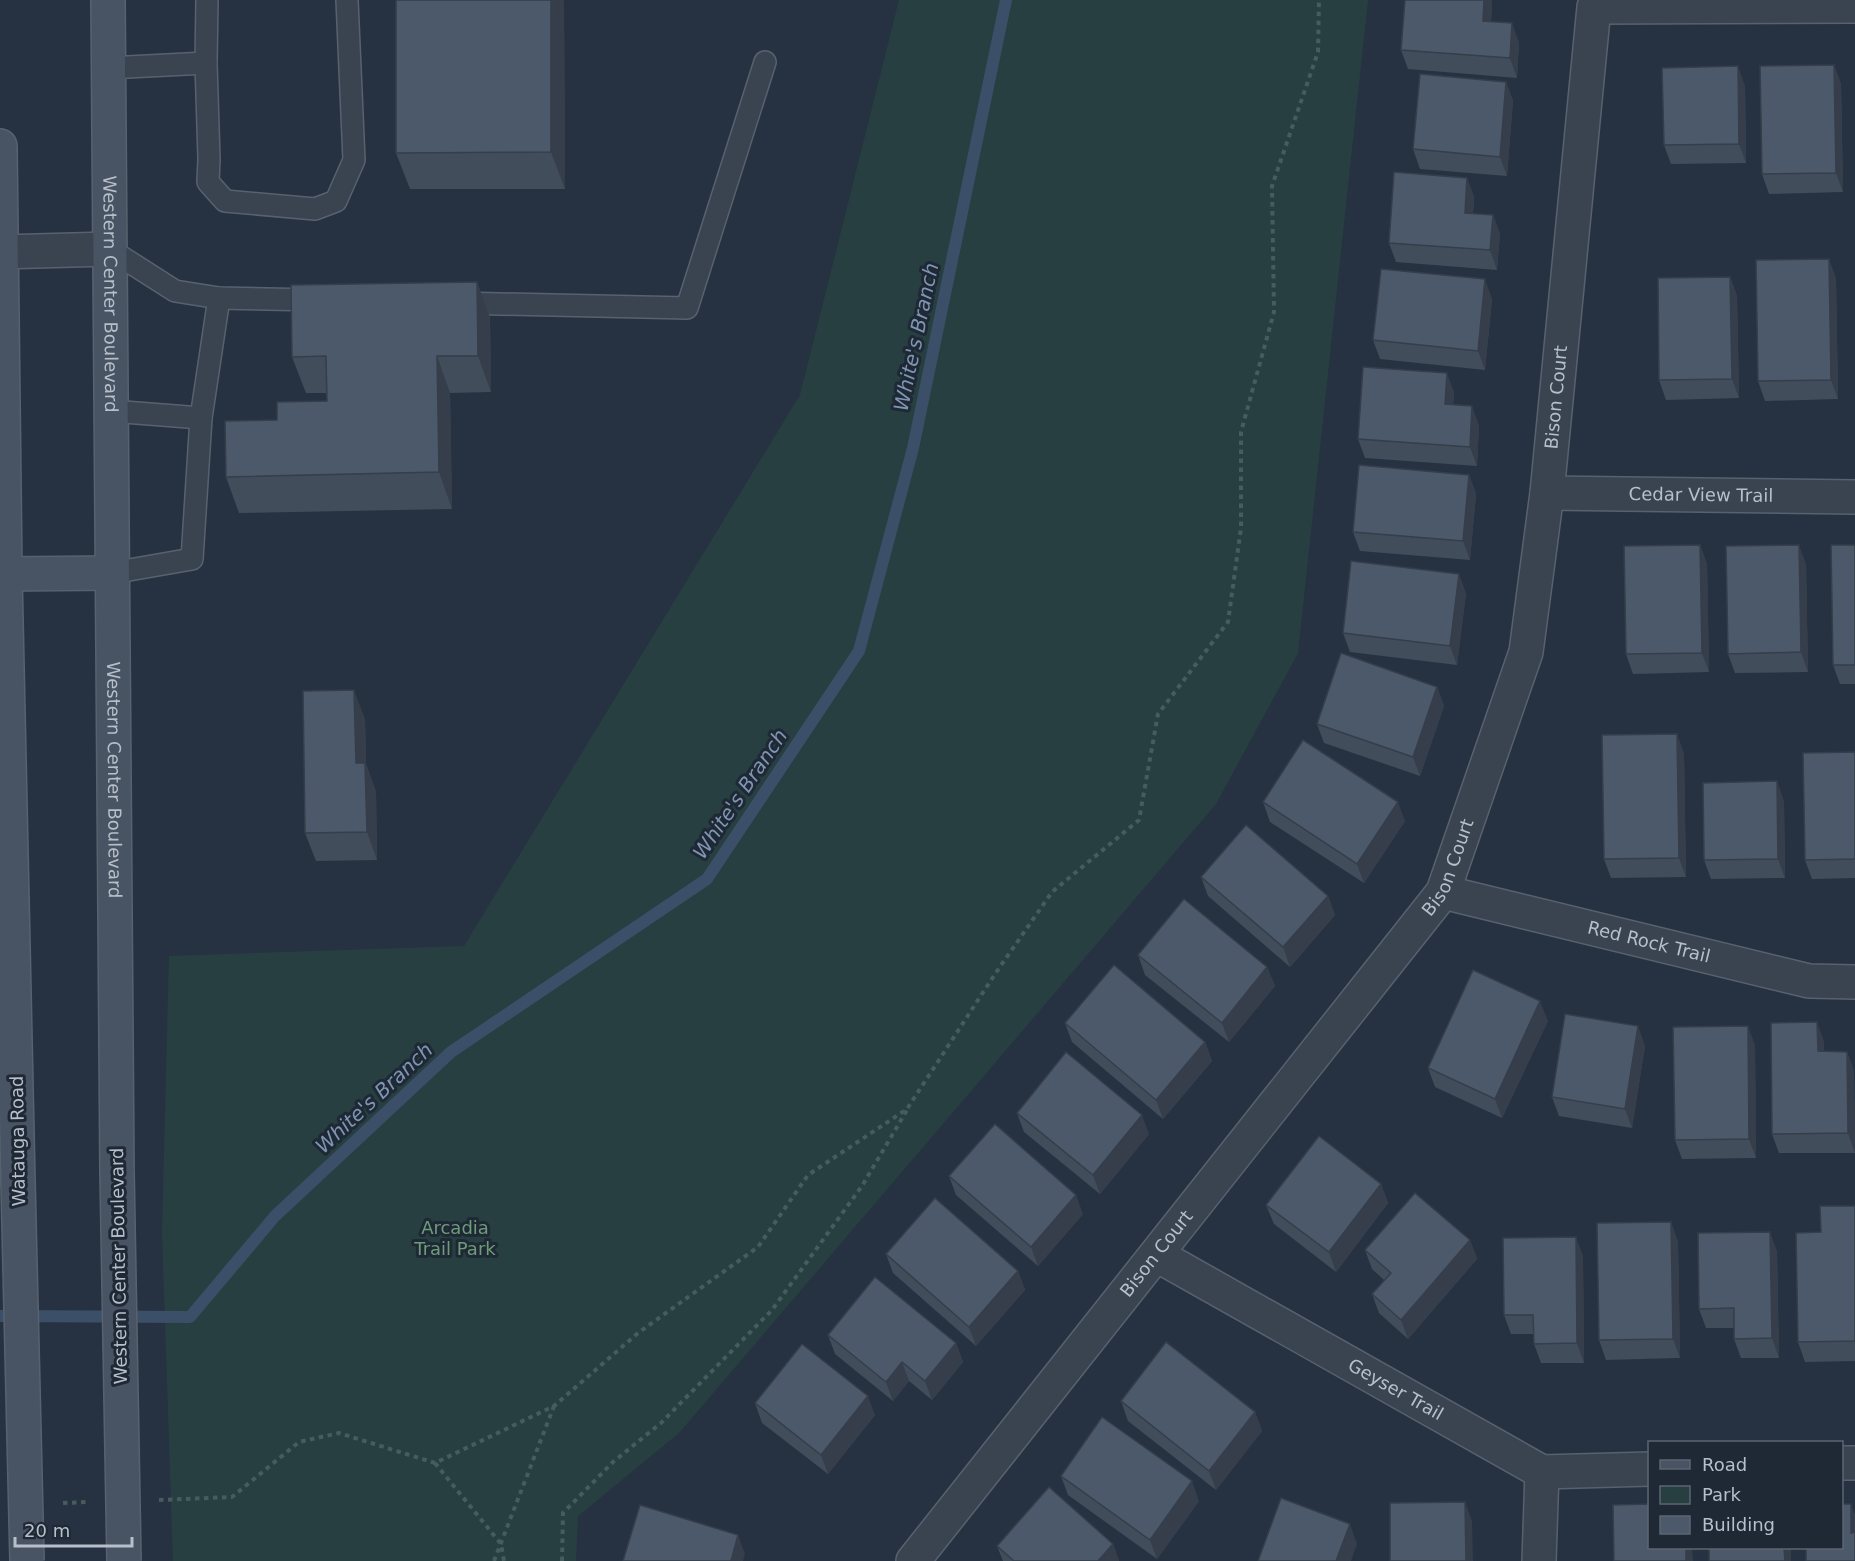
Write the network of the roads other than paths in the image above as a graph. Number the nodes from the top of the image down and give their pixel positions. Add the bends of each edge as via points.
1 (108, 0) edge
2 (207, 0) edge
3 (347, 0) edge
4 (1855, 6) edge
5 (765, 62) dead end
6 (206, 63) junction
7 (108, 68) junction
8 (0, 146) edge
9 (109, 249) junction
10 (1, 252) edge
11 (219, 298) junction
12 (342, 301) edge
13 (438, 303) edge
14 (111, 411) junction
15 (201, 418) junction
16 (1547, 493) junction
17 (1855, 497) edge
18 (112, 573) junction
19 (5, 574) junction
20 (6, 882) edge
21 (1443, 892) junction
22 (1855, 982) edge
23 (1156, 1255) junction
24 (1648, 1469) edge
25 (1542, 1472) junction
26 (27, 1561) edge
27 (124, 1561) edge
28 (913, 1561) edge
29 (1539, 1561) edge

1 - 7 main road, Western Center Boulevard
2 - 6 lane
3 - 6 lane via 354,160 336,201 315,208 225,201 208,182
4 - 16 street, Bison Court via 1594,7
5 - 13 lane via 687,308
6 - 7 lane
7 - 9 main road, Western Center Boulevard
8 - 10 main road
9 - 10 street
9 - 11 lane via 175,291
9 - 14 main road, Western Center Boulevard
10 - 19 main road, Watauga Road
11 - 12 lane
11 - 15 lane
14 - 15 lane
14 - 18 main road, Western Center Boulevard
15 - 18 lane via 192,559
16 - 17 street, Cedar View Trail
16 - 21 street, Bison Court via 1526,652
18 - 19 main road
18 - 27 main road, Western Center Boulevard, bridge
19 - 20 main road, Watauga Road
20 - 26 main road, Watauga Road, bridge
21 - 22 street, Red Rock Trail via 1809,981
21 - 23 street, Bison Court
23 - 25 street, Geyser Trail
23 - 28 street, Bison Court
24 - 25 street
25 - 29 street

